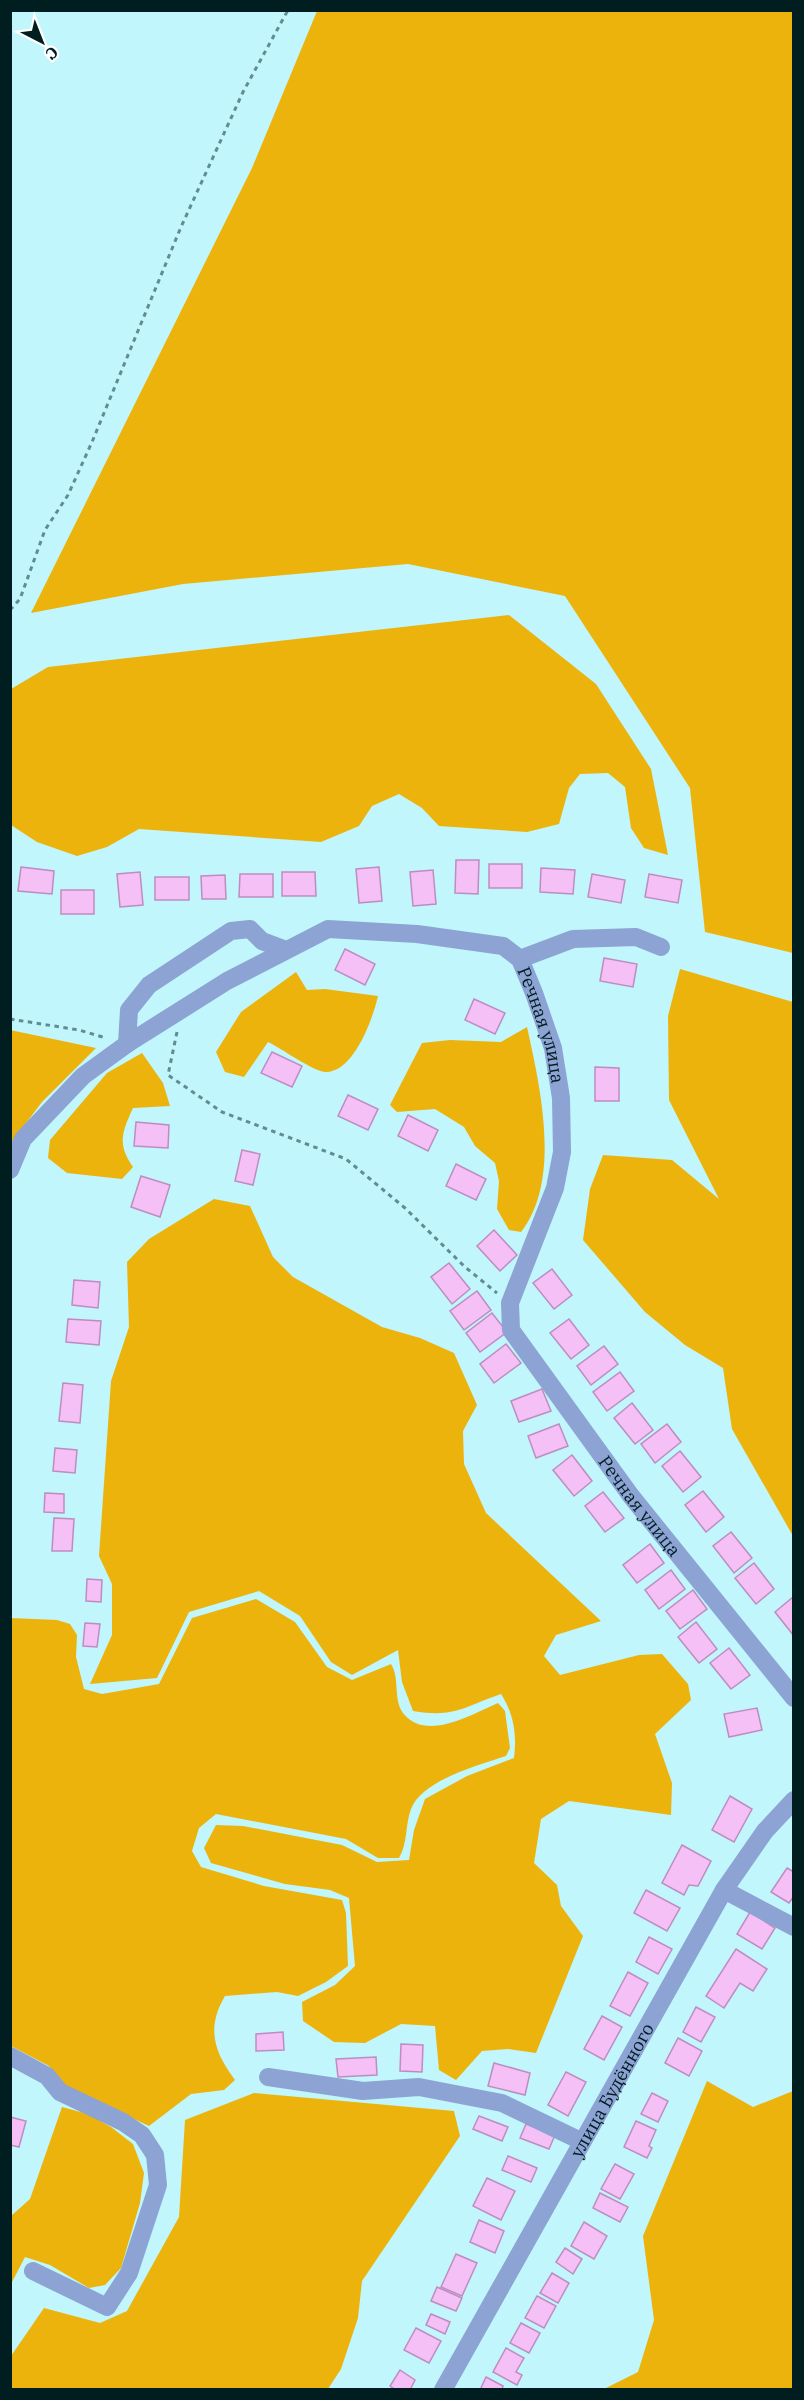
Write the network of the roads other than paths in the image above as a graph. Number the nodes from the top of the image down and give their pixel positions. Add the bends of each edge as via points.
1 (661, 947) dead end
2 (286, 950) junction
3 (520, 959) junction
4 (127, 1044) junction
5 (10, 1170) edge
6 (794, 1698) edge
7 (794, 1800) edge
8 (724, 1890) junction
9 (794, 1927) edge
10 (10, 2056) edge
11 (268, 2077) dead end
12 (581, 2141) junction
13 (33, 2271) dead end
14 (443, 2390) edge

1 - 3 street via 636,937 573,939
2 - 3 street, Речная улица via 328,929 417,934 503,946
2 - 4 street, Речная улица via 227,981
2 - 4 street via 262,941 250,929 231,931 149,984 129,1010
3 - 6 street, Речная улица via 553,1048 561,1098 562,1152 555,1188 510,1303 511,1330 631,1496
4 - 5 street, Речная улица via 83,1076 23,1139
7 - 8 street, улица Будённого via 765,1831
8 - 9 street
8 - 12 street, улица Будённого
10 - 13 street via 47,2076 60,2092 123,2122 142,2135 155,2155 158,2185 129,2273 107,2307
11 - 12 street via 363,2091 419,2087 501,2103
12 - 14 street, улица Будённого

